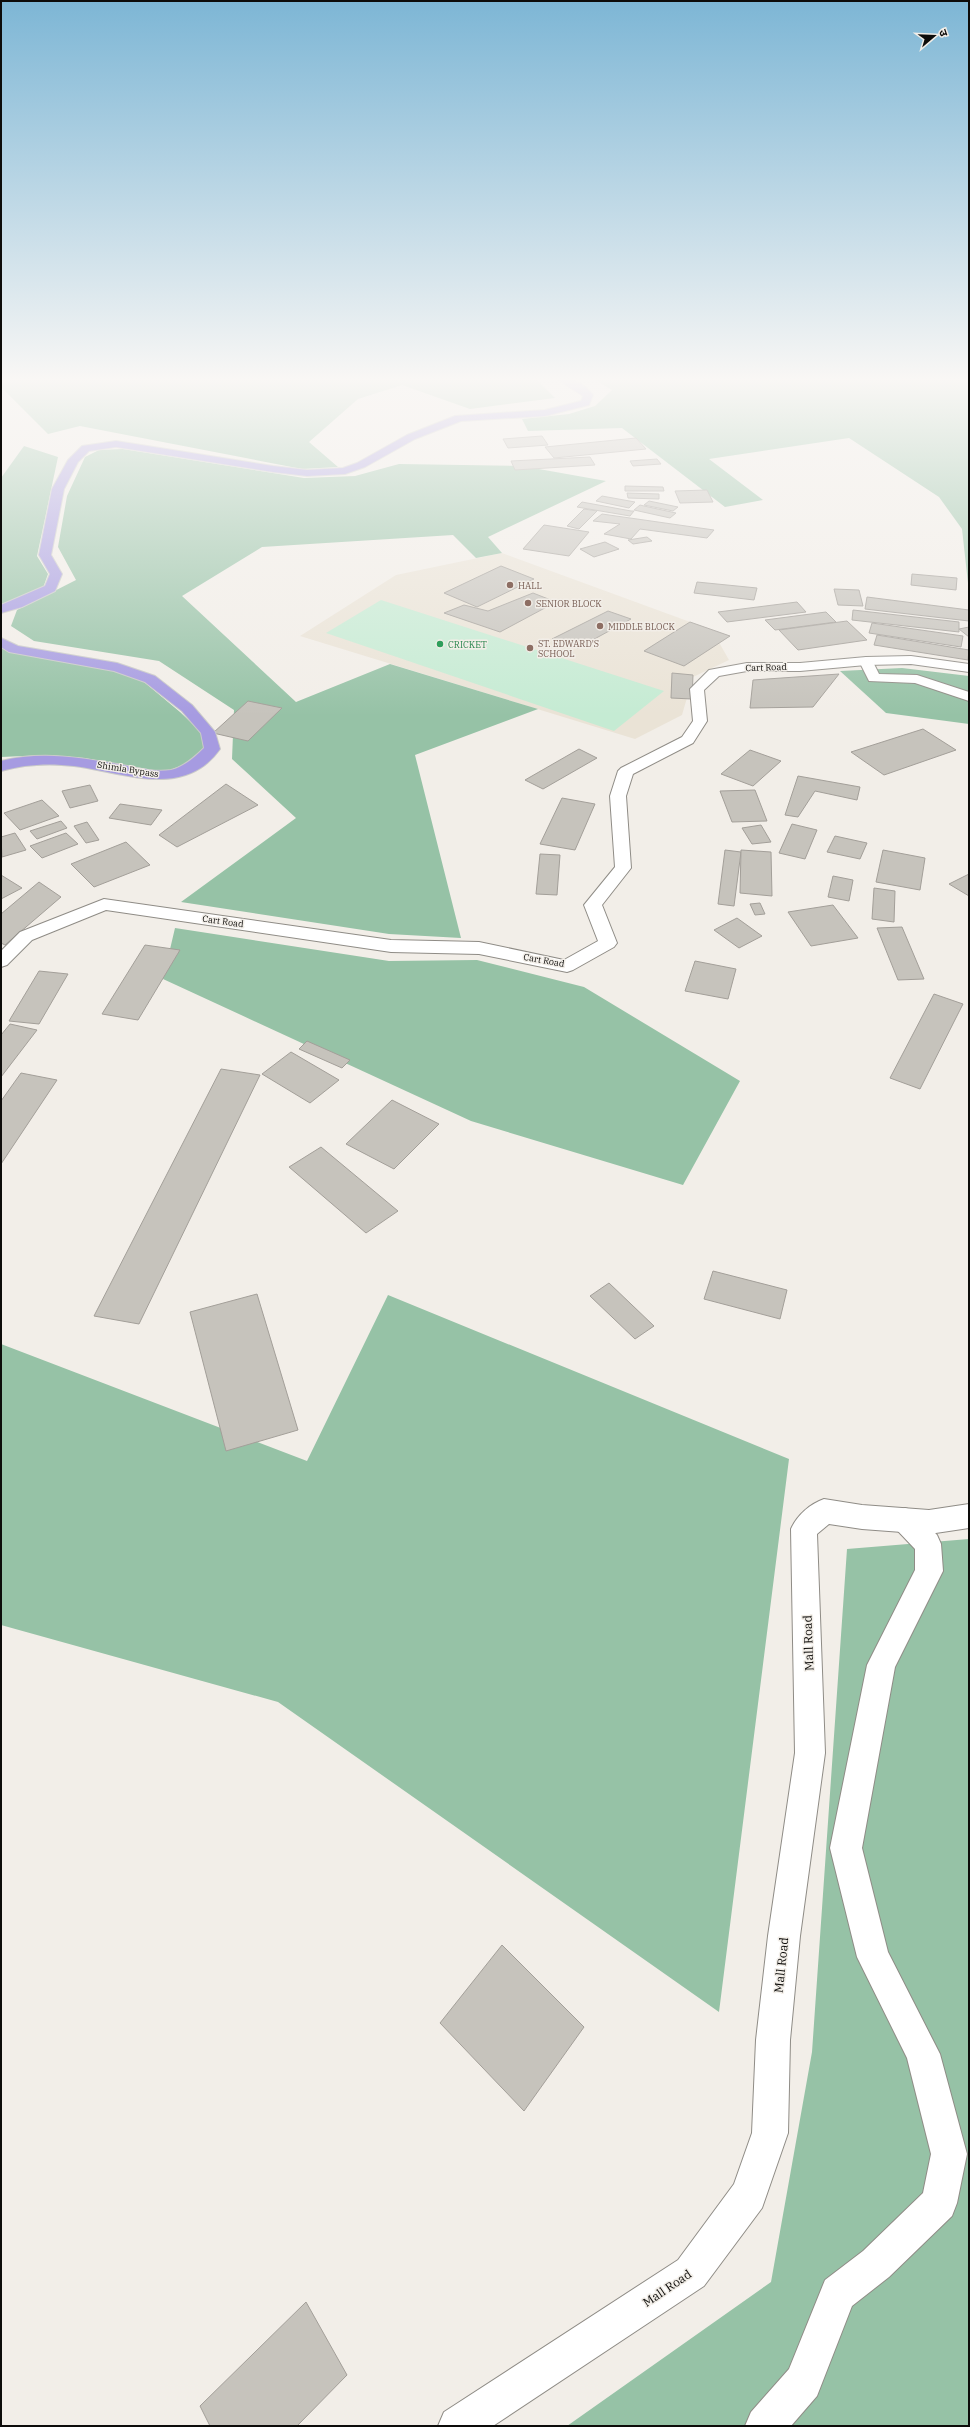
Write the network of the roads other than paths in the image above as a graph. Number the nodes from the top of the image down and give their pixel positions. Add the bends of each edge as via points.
1 (58, 489) edge
2 (1, 609) edge
3 (1, 642) edge
4 (866, 660) junction
5 (969, 668) edge
6 (969, 698) edge
7 (1, 766) edge
8 (1, 960) edge
9 (969, 1516) edge
10 (905, 1520) junction
11 (458, 2426) edge
12 (765, 2426) edge

1 - 2 highway via 45,555 56,574 50,588
3 - 7 highway, Shimla Bypass via 14,649 117,667 150,679 186,708 204,727 208,732 212,749 196,764 169,776 143,774 83,762 46,759
4 - 5 main road, Cart Road via 911,660
4 - 6 main road via 874,678 917,680
4 - 8 main road, Cart Road via 800,667 746,667 714,674 697,689 700,721 688,740 626,771 618,796 623,868 593,905 608,943 567,966 479,948 391,946 104,904 26,936
9 - 10 main road, Mall Road via 929,1522
10 - 11 main road, Mall Road via 824,1511 804,1529 810,1753 781,1958 773,2040 770,2133 749,2195 692,2273
10 - 12 main road via 928,1544 928,1572 880,1665 846,1848 873,1957 923,2054 949,2154 939,2204 876,2264 838,2293 802,2382

